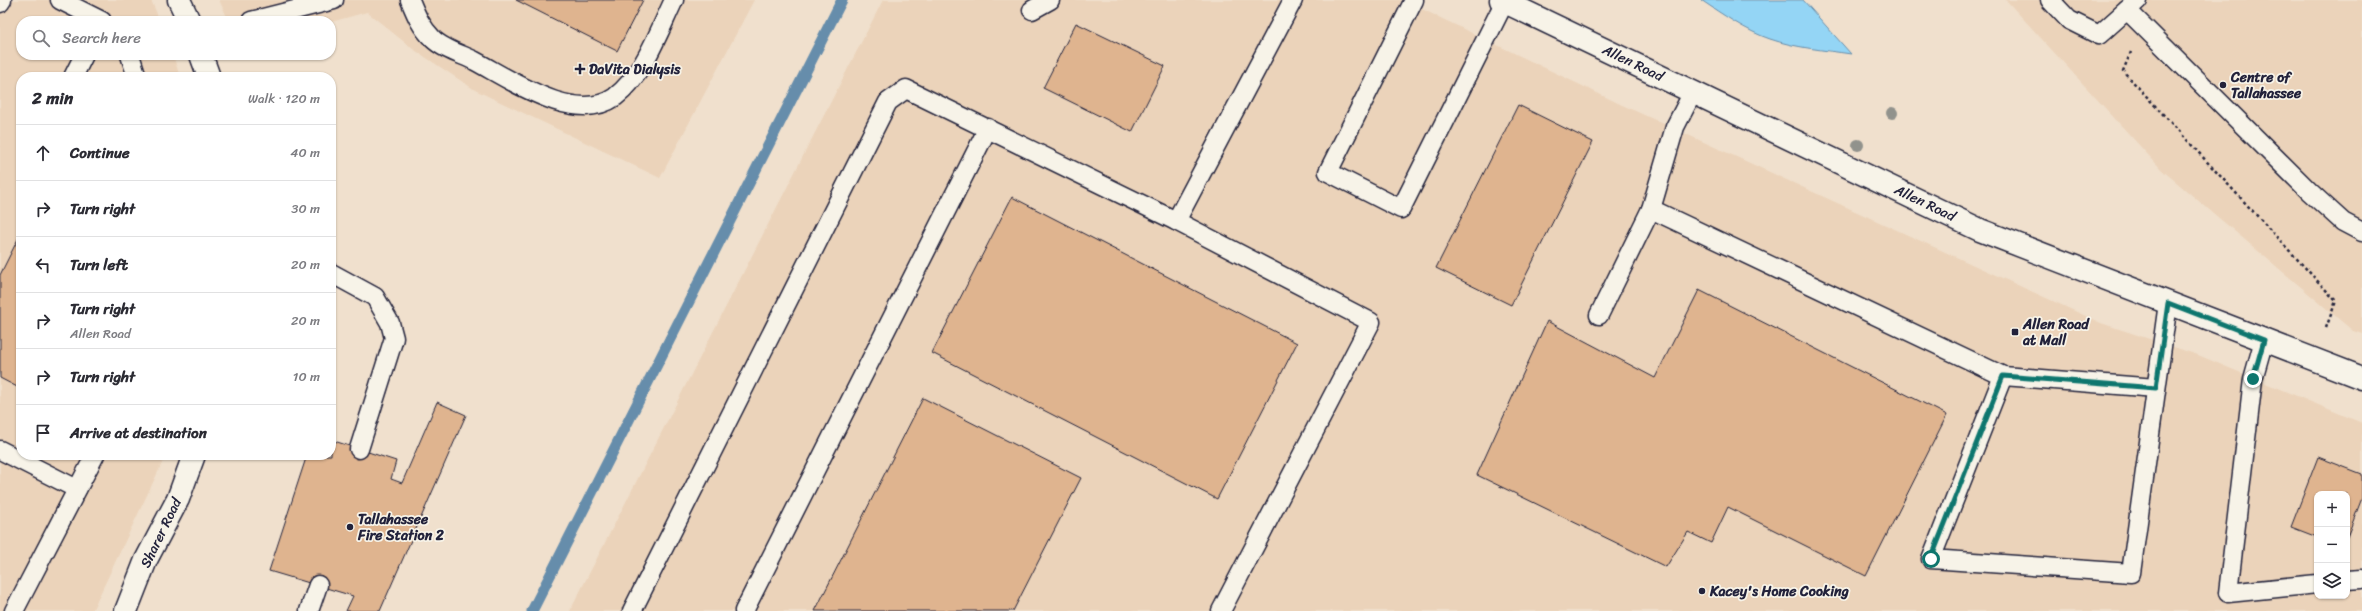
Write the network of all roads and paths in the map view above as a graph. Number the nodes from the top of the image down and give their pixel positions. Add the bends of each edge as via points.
1 (2, 0) edge
2 (60, 0) edge
3 (179, 0) edge
4 (334, 0) edge
5 (410, 0) edge
6 (674, 0) edge
7 (1050, 0) edge
8 (1293, 0) edge
9 (1414, 0) edge
10 (2050, 0) edge
11 (1503, 1) edge
12 (0, 3) edge
13 (297, 4) edge
14 (2132, 5) edge
15 (1032, 10) dead end
16 (91, 16) edge
17 (186, 16) edge
18 (264, 16) edge
19 (2140, 22) junction
20 (81, 60) edge
21 (132, 60) edge
22 (203, 60) edge
23 (75, 72) edge
24 (135, 72) edge
25 (207, 72) edge
26 (1692, 92) junction
27 (988, 128) junction
28 (1651, 209) junction
29 (1176, 222) junction
30 (2362, 232) edge
31 (336, 276) edge
32 (2168, 303) junction
33 (1599, 315) dead end
34 (2326, 328) dead end
35 (2264, 340) junction
36 (2003, 376) junction
37 (2362, 378) edge
38 (2156, 388) junction
39 (359, 449) dead end
40 (0, 450) edge
41 (16, 458) edge
42 (20, 460) edge
43 (92, 460) edge
44 (192, 460) edge
45 (77, 489) junction
46 (2362, 579) edge
47 (2350, 580) edge
48 (2314, 584) edge
49 (318, 585) dead end
50 (14, 611) edge
51 (126, 611) edge
52 (309, 611) edge
53 (632, 611) edge
54 (744, 611) edge
55 (1221, 611) edge

1 - 12 lane
2 - 16 lane
3 - 17 street
4 - 13 lane
5 - 6 lane via 418,22 434,40 545,98 572,105 591,106 614,98 634,80
7 - 15 lane
8 - 29 lane
9 - 11 lane via 1328,172 1401,209
10 - 14 lane via 2069,20 2099,35
11 - 26 street, Allen Road
13 - 18 lane
14 - 19 lane
19 - 30 lane via 2310,192 2343,222
19 - 34 path via 2122,71 2336,301
20 - 23 lane
21 - 24 lane
22 - 25 street
26 - 28 lane via 1675,128
26 - 32 street, Allen Road via 1980,230
27 - 29 lane
27 - 53 lane via 906,89 888,102
27 - 54 lane
28 - 33 lane
28 - 36 lane
29 - 55 lane via 1371,322
31 - 39 lane via 375,297 390,323 394,338
32 - 35 street, Allen Road
32 - 38 lane
35 - 37 street, Allen Road
35 - 48 lane via 2253,379 2228,594
36 - 38 lane
36 - 38 lane via 1931,559 2131,573
40 - 41 lane
42 - 45 lane
43 - 45 lane
44 - 51 street, Sharer Road via 178,499 146,560
45 - 50 lane
46 - 47 lane
49 - 52 lane

